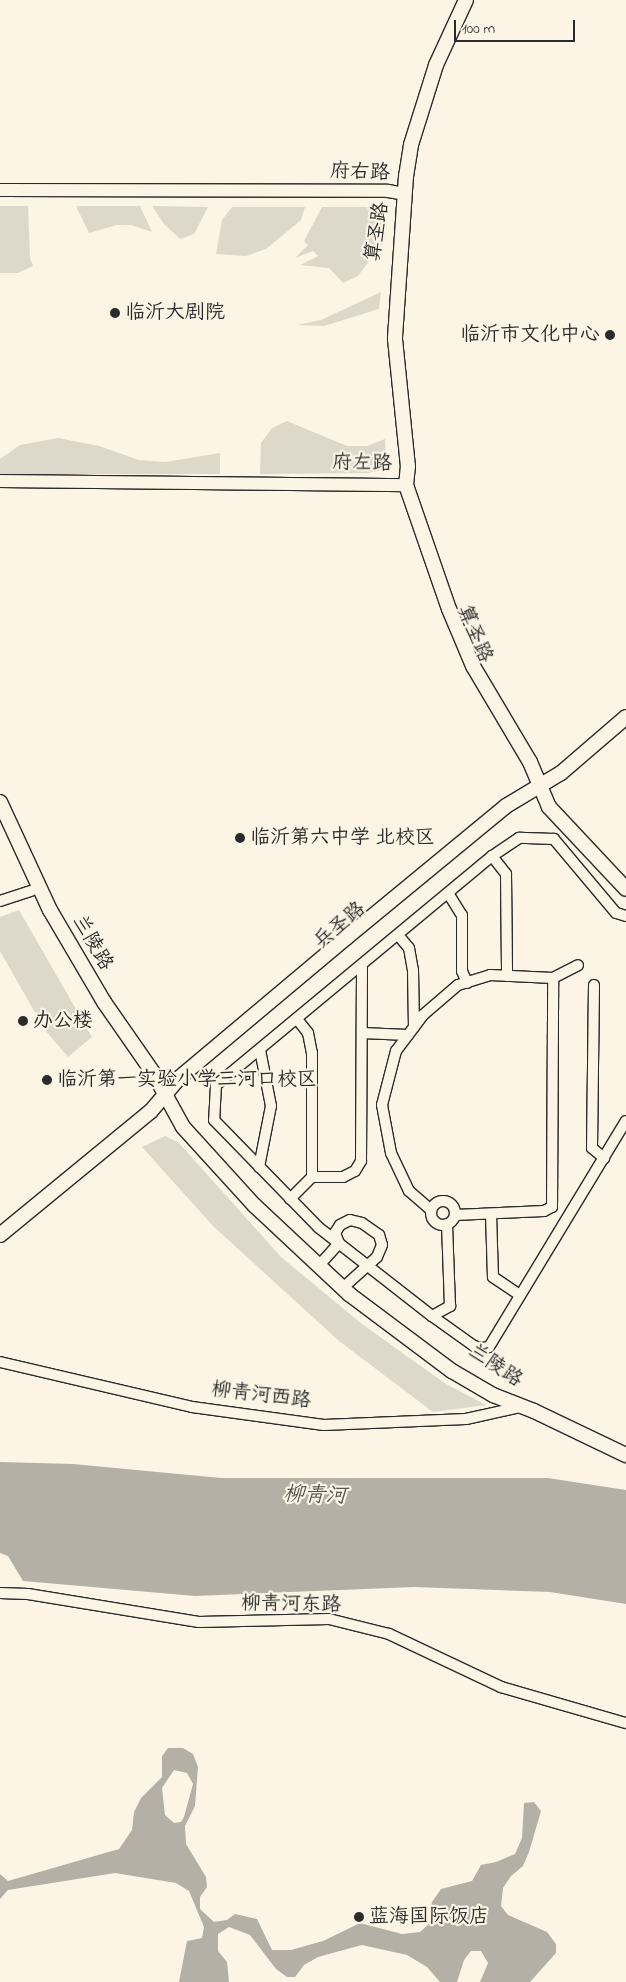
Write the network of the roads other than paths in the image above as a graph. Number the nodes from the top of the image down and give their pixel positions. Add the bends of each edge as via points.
1 (466, 0) edge
2 (474, 0) edge
3 (0, 190) edge
4 (0, 194) edge
5 (405, 194) junction
6 (0, 481) edge
7 (406, 485) junction
8 (0, 486) edge
9 (626, 708) edge
10 (626, 717) edge
11 (539, 784) junction
12 (0, 802) edge
13 (0, 821) edge
14 (492, 856) junction
15 (626, 879) edge
16 (626, 889) edge
17 (31, 891) junction
18 (448, 893) junction
19 (0, 901) edge
20 (626, 916) edge
21 (398, 935) junction
22 (362, 964) junction
23 (578, 965) dead end
24 (507, 976) junction
25 (553, 978) junction
26 (466, 982) junction
27 (594, 985) dead end
28 (297, 1019) junction
29 (411, 1031) junction
30 (362, 1034) junction
31 (260, 1050) junction
32 (164, 1095) junction
33 (626, 1122) edge
34 (604, 1158) junction
35 (259, 1167) junction
36 (312, 1177) junction
37 (290, 1199) junction
38 (431, 1210) junction
39 (491, 1214) junction
40 (454, 1215) junction
41 (447, 1224) junction
42 (0, 1226) edge
43 (0, 1234) edge
44 (339, 1244) junction
45 (323, 1261) junction
46 (367, 1265) junction
47 (348, 1283) junction
48 (520, 1295) junction
49 (432, 1316) junction
50 (0, 1362) edge
51 (520, 1407) junction
52 (626, 1455) edge
53 (626, 1464) edge
54 (0, 1593) edge
55 (626, 1722) edge

1 - 5 main road, 算圣路 via 436,65 422,107 411,146
2 - 5 main road, 算圣路 via 443,68 418,147 414,176
3 - 5 street, 府右路 via 388,191
4 - 5 street, 府右路
5 - 7 main road, 算圣路 via 397,223 388,340 390,388
6 - 7 street, 府左路
7 - 8 street, 府左路
7 - 11 main road, 算圣路 via 449,609 473,666
9 - 11 main road, 兵圣路
10 - 11 main road, 兵圣路 via 561,773
11 - 15 main road, 算圣路
11 - 16 main road, 算圣路 via 549,807
11 - 32 main road, 兵圣路 via 524,802 358,937 185,1085
12 - 32 main road, 兰陵路 via 36,884 72,950
13 - 17 main road, 兰陵路
14 - 18 street
14 - 20 street via 519,838 554,839 616,913
14 - 24 street via 506,874
17 - 19 street
17 - 32 main road, 兰陵路 via 106,1020 147,1080
18 - 21 street
18 - 26 street via 462,915 462,971
21 - 22 street
21 - 29 street via 409,948 412,962
22 - 28 street
22 - 30 street
23 - 25 street
24 - 25 street
24 - 26 street via 490,975
25 - 39 street via 552,1207 544,1211
26 - 29 street via 444,997
27 - 34 street via 592,1148
28 - 31 street
28 - 36 street via 308,1034 312,1053
29 - 30 street
29 - 38 street via 396,1051 382,1105 391,1153 409,1191
30 - 36 street via 361,1161 355,1171 343,1177
31 - 35 street via 271,1106
31 - 35 street via 216,1085 214,1120
32 - 42 main road, 兵圣路
32 - 43 main road, 兵圣路 via 151,1111
32 - 45 main road, 兰陵路 via 260,1201
32 - 51 main road, 兰陵路 via 183,1127 255,1206 349,1294 452,1371
33 - 34 street
34 - 48 street
35 - 37 street
36 - 37 street
37 - 44 street
38 - 40 street via 437,1202 447,1201 453,1207
38 - 41 street via 435,1222
39 - 40 street
39 - 48 street via 493,1277
40 - 41 street
41 - 49 street via 450,1306
44 - 45 street
44 - 46 street
44 - 46 street via 335,1233 340,1225 350,1220 362,1223 379,1235 382,1244 377,1257
45 - 47 main road, 兰陵路
46 - 47 street
46 - 49 street
47 - 51 main road, 兰陵路 via 405,1328
48 - 49 street via 489,1346 474,1346
50 - 51 street, 柳青河西路 via 192,1408 324,1425 448,1420 492,1415
51 - 52 main road
51 - 53 main road via 531,1417
54 - 55 street, 柳青河东路 via 28,1594 199,1622 329,1619 389,1634 501,1687

